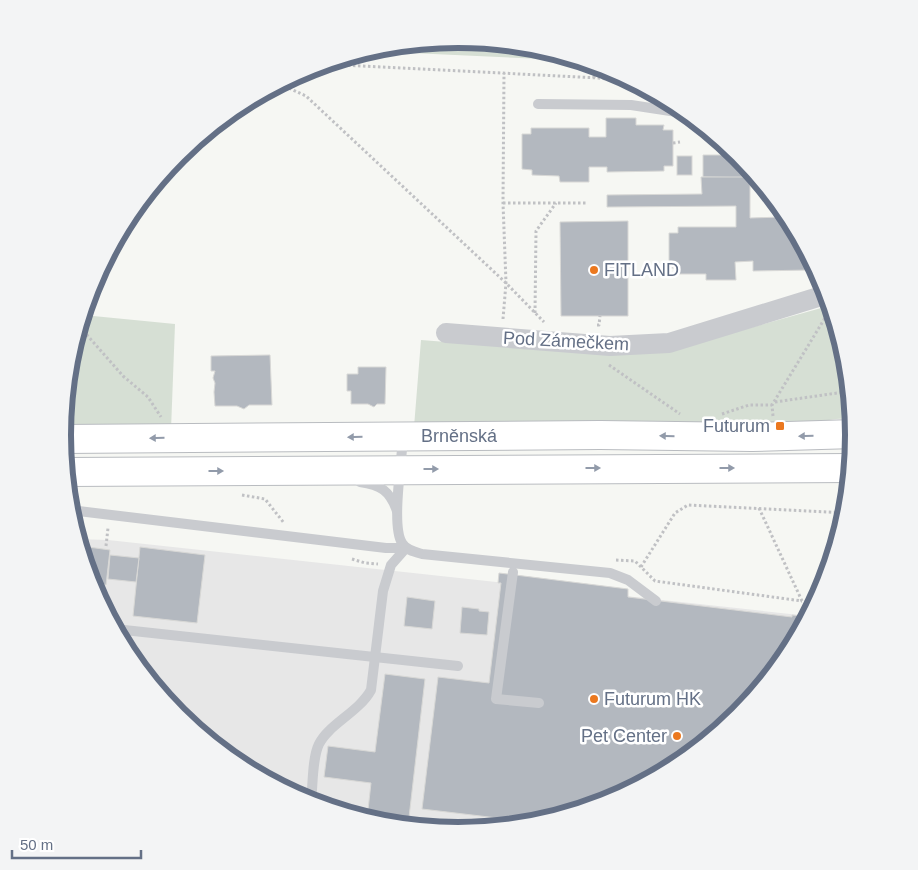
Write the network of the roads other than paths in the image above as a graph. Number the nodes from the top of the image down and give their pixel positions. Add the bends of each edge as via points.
1 (538, 104) dead end
2 (671, 111) edge
3 (821, 296) edge
4 (446, 333) dead end
5 (846, 434) edge
6 (404, 436) junction
7 (71, 439) edge
8 (845, 468) edge
9 (401, 470) junction
10 (293, 471) junction
11 (73, 472) edge
12 (79, 511) edge
13 (397, 512) junction
14 (406, 548) junction
15 (513, 572) dead end
16 (656, 601) dead end
17 (124, 630) edge
18 (375, 657) junction
19 (458, 666) dead end
20 (539, 703) dead end
21 (312, 793) edge

1 - 2 lane via 631,105
3 - 4 street, Pod Zámečkem via 669,343 610,346
5 -> 6 main road, Brněnská
6 -> 7 main road, Brněnská
6 - 9 lane
9 -> 8 main road, Brněnská
9 - 10 main road, Brněnská
9 - 13 lane
11 -> 10 main road, Brněnská
10 - 13 lane via 377,485 388,494
12 - 14 lane
13 - 14 lane via 398,535
14 - 16 lane via 422,554 610,573 628,580
14 - 18 lane via 387,574
15 - 20 lane via 496,700
17 - 18 lane
18 - 19 lane
18 - 21 lane via 367,696 318,747

